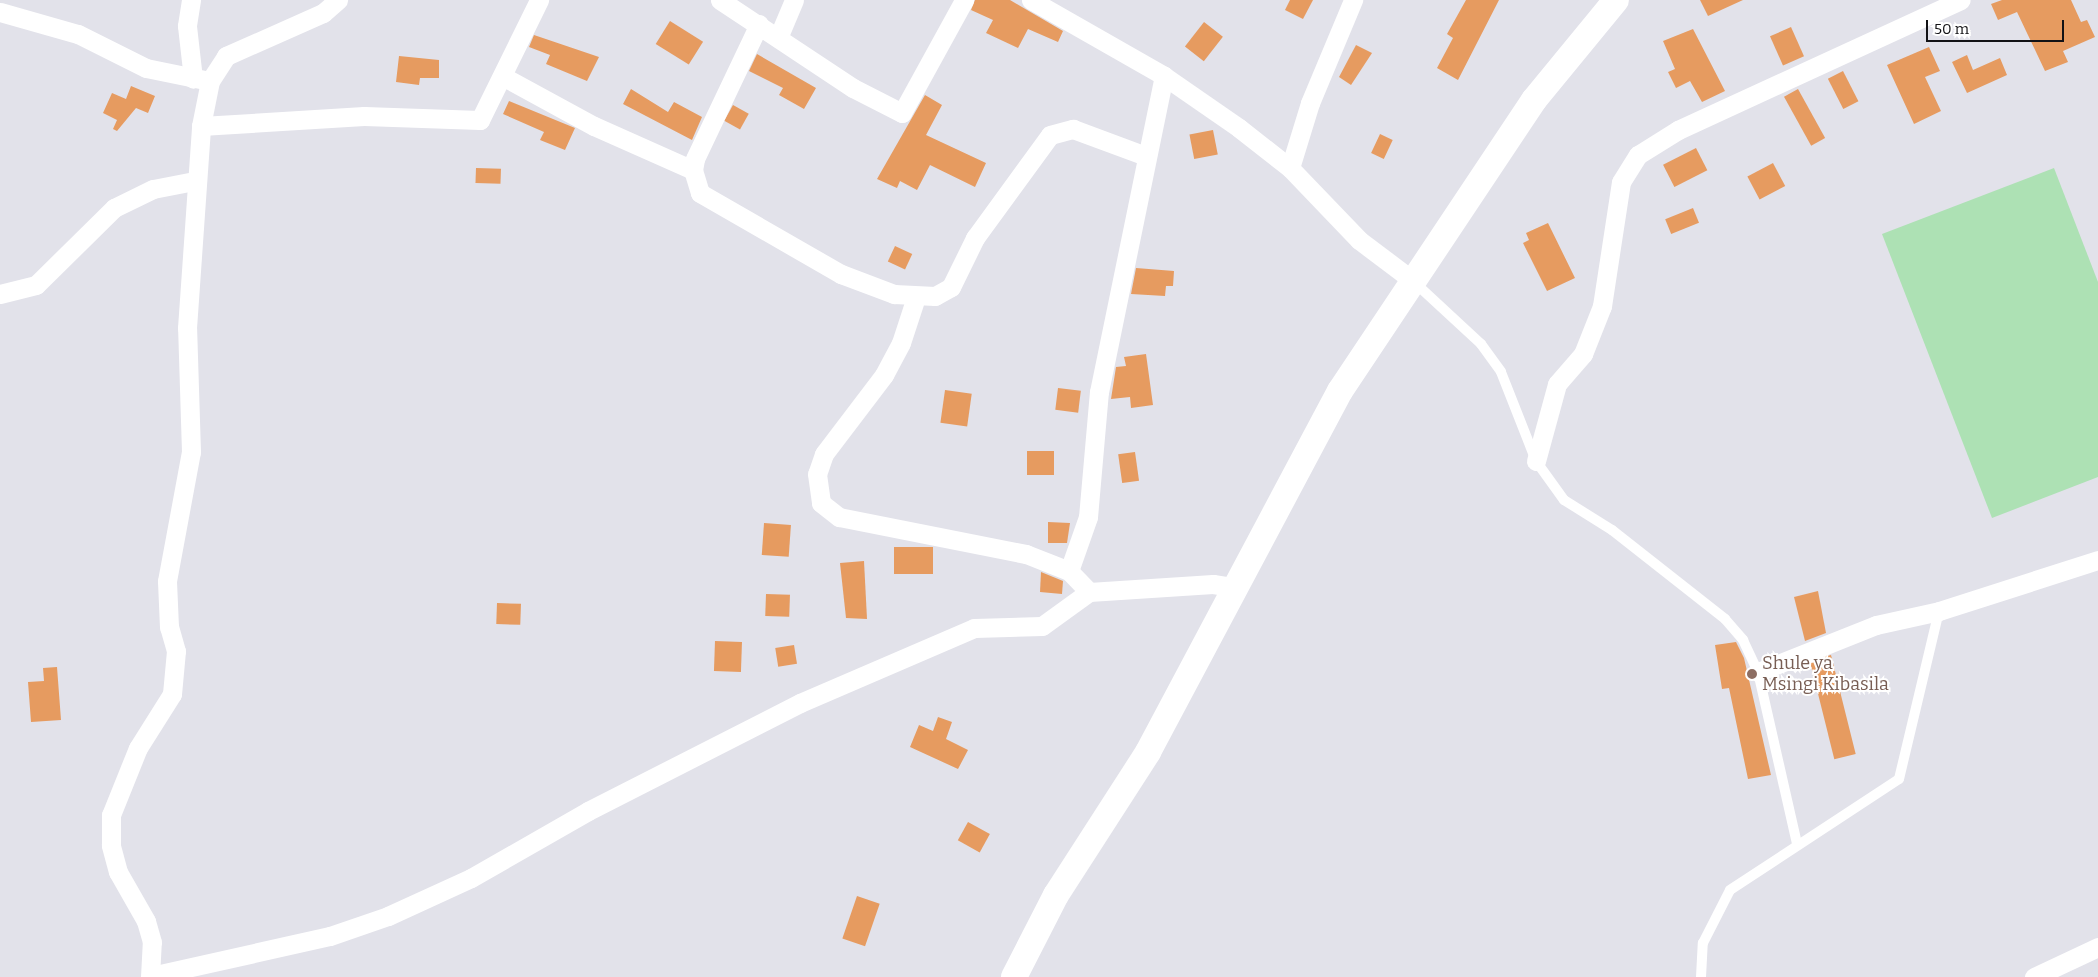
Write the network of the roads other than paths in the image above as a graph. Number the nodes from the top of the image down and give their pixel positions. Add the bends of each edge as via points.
1 (191, 0) edge
2 (338, 0) edge
3 (539, 0) edge
4 (720, 0) edge
5 (794, 0) edge
6 (964, 0) edge
7 (1031, 0) edge
8 (1353, 0) edge
9 (1616, 0) edge
10 (1960, 0) edge
11 (0, 12) edge
12 (759, 24) junction
13 (778, 38) junction
14 (1164, 76) junction
15 (504, 77) junction
16 (202, 80) junction
17 (201, 126) junction
18 (1146, 156) junction
19 (1290, 168) junction
20 (693, 170) junction
21 (194, 181) junction
22 (1412, 280) junction
23 (0, 294) edge
24 (916, 297) junction
25 (1536, 461) junction
26 (2098, 560) edge
27 (1069, 571) junction
28 (1237, 588) junction
29 (1090, 592) junction
30 (1939, 611) junction
31 (1758, 672) junction
32 (1797, 844) junction
33 (2098, 947) edge
34 (150, 977) edge
35 (1014, 977) edge
36 (1701, 977) edge
37 (2034, 977) edge

1 - 16 street via 187,26
2 - 16 street via 323,13 226,56
3 - 15 street
4 - 12 street
5 - 13 street
6 - 13 street via 902,113 853,88
7 - 14 street
8 - 19 street via 1310,103
9 - 22 main road via 1534,100
10 - 25 street via 1678,130 1638,155 1621,182 1602,306 1583,354 1557,384
11 - 16 street via 78,34 146,68
12 - 13 street
12 - 20 street
14 - 18 street
14 - 19 street
15 - 17 street via 480,120 364,116
15 - 20 street via 594,126
16 - 17 street
17 - 21 street
18 - 24 street via 1073,129 1050,135 975,238 951,287 935,296
18 - 27 street via 1099,392 1088,517
19 - 22 street via 1360,240
20 - 24 street via 700,193 748,222 841,274
21 - 23 street via 153,189 114,208 36,285
21 - 34 street via 187,328 191,452 167,580 169,627 176,651 172,694 138,748 111,815 111,845 118,872 146,921 152,942
22 - 25 lane via 1481,344 1501,372
22 - 28 main road via 1340,391
24 - 27 street via 901,343 884,375 824,454 817,474 821,503 839,517 1026,554
25 - 31 lane via 1564,500 1612,530 1725,619 1743,640
26 - 30 street
27 - 29 street
28 - 29 street via 1213,584
28 - 35 main road via 1148,752 1056,895
29 - 34 street via 1042,626 974,628 800,704 588,811 471,878 388,916 330,936
30 - 31 street via 1814,646
30 - 32 lane via 1898,779
31 - 32 lane
32 - 36 lane via 1730,890 1703,943
33 - 37 street

